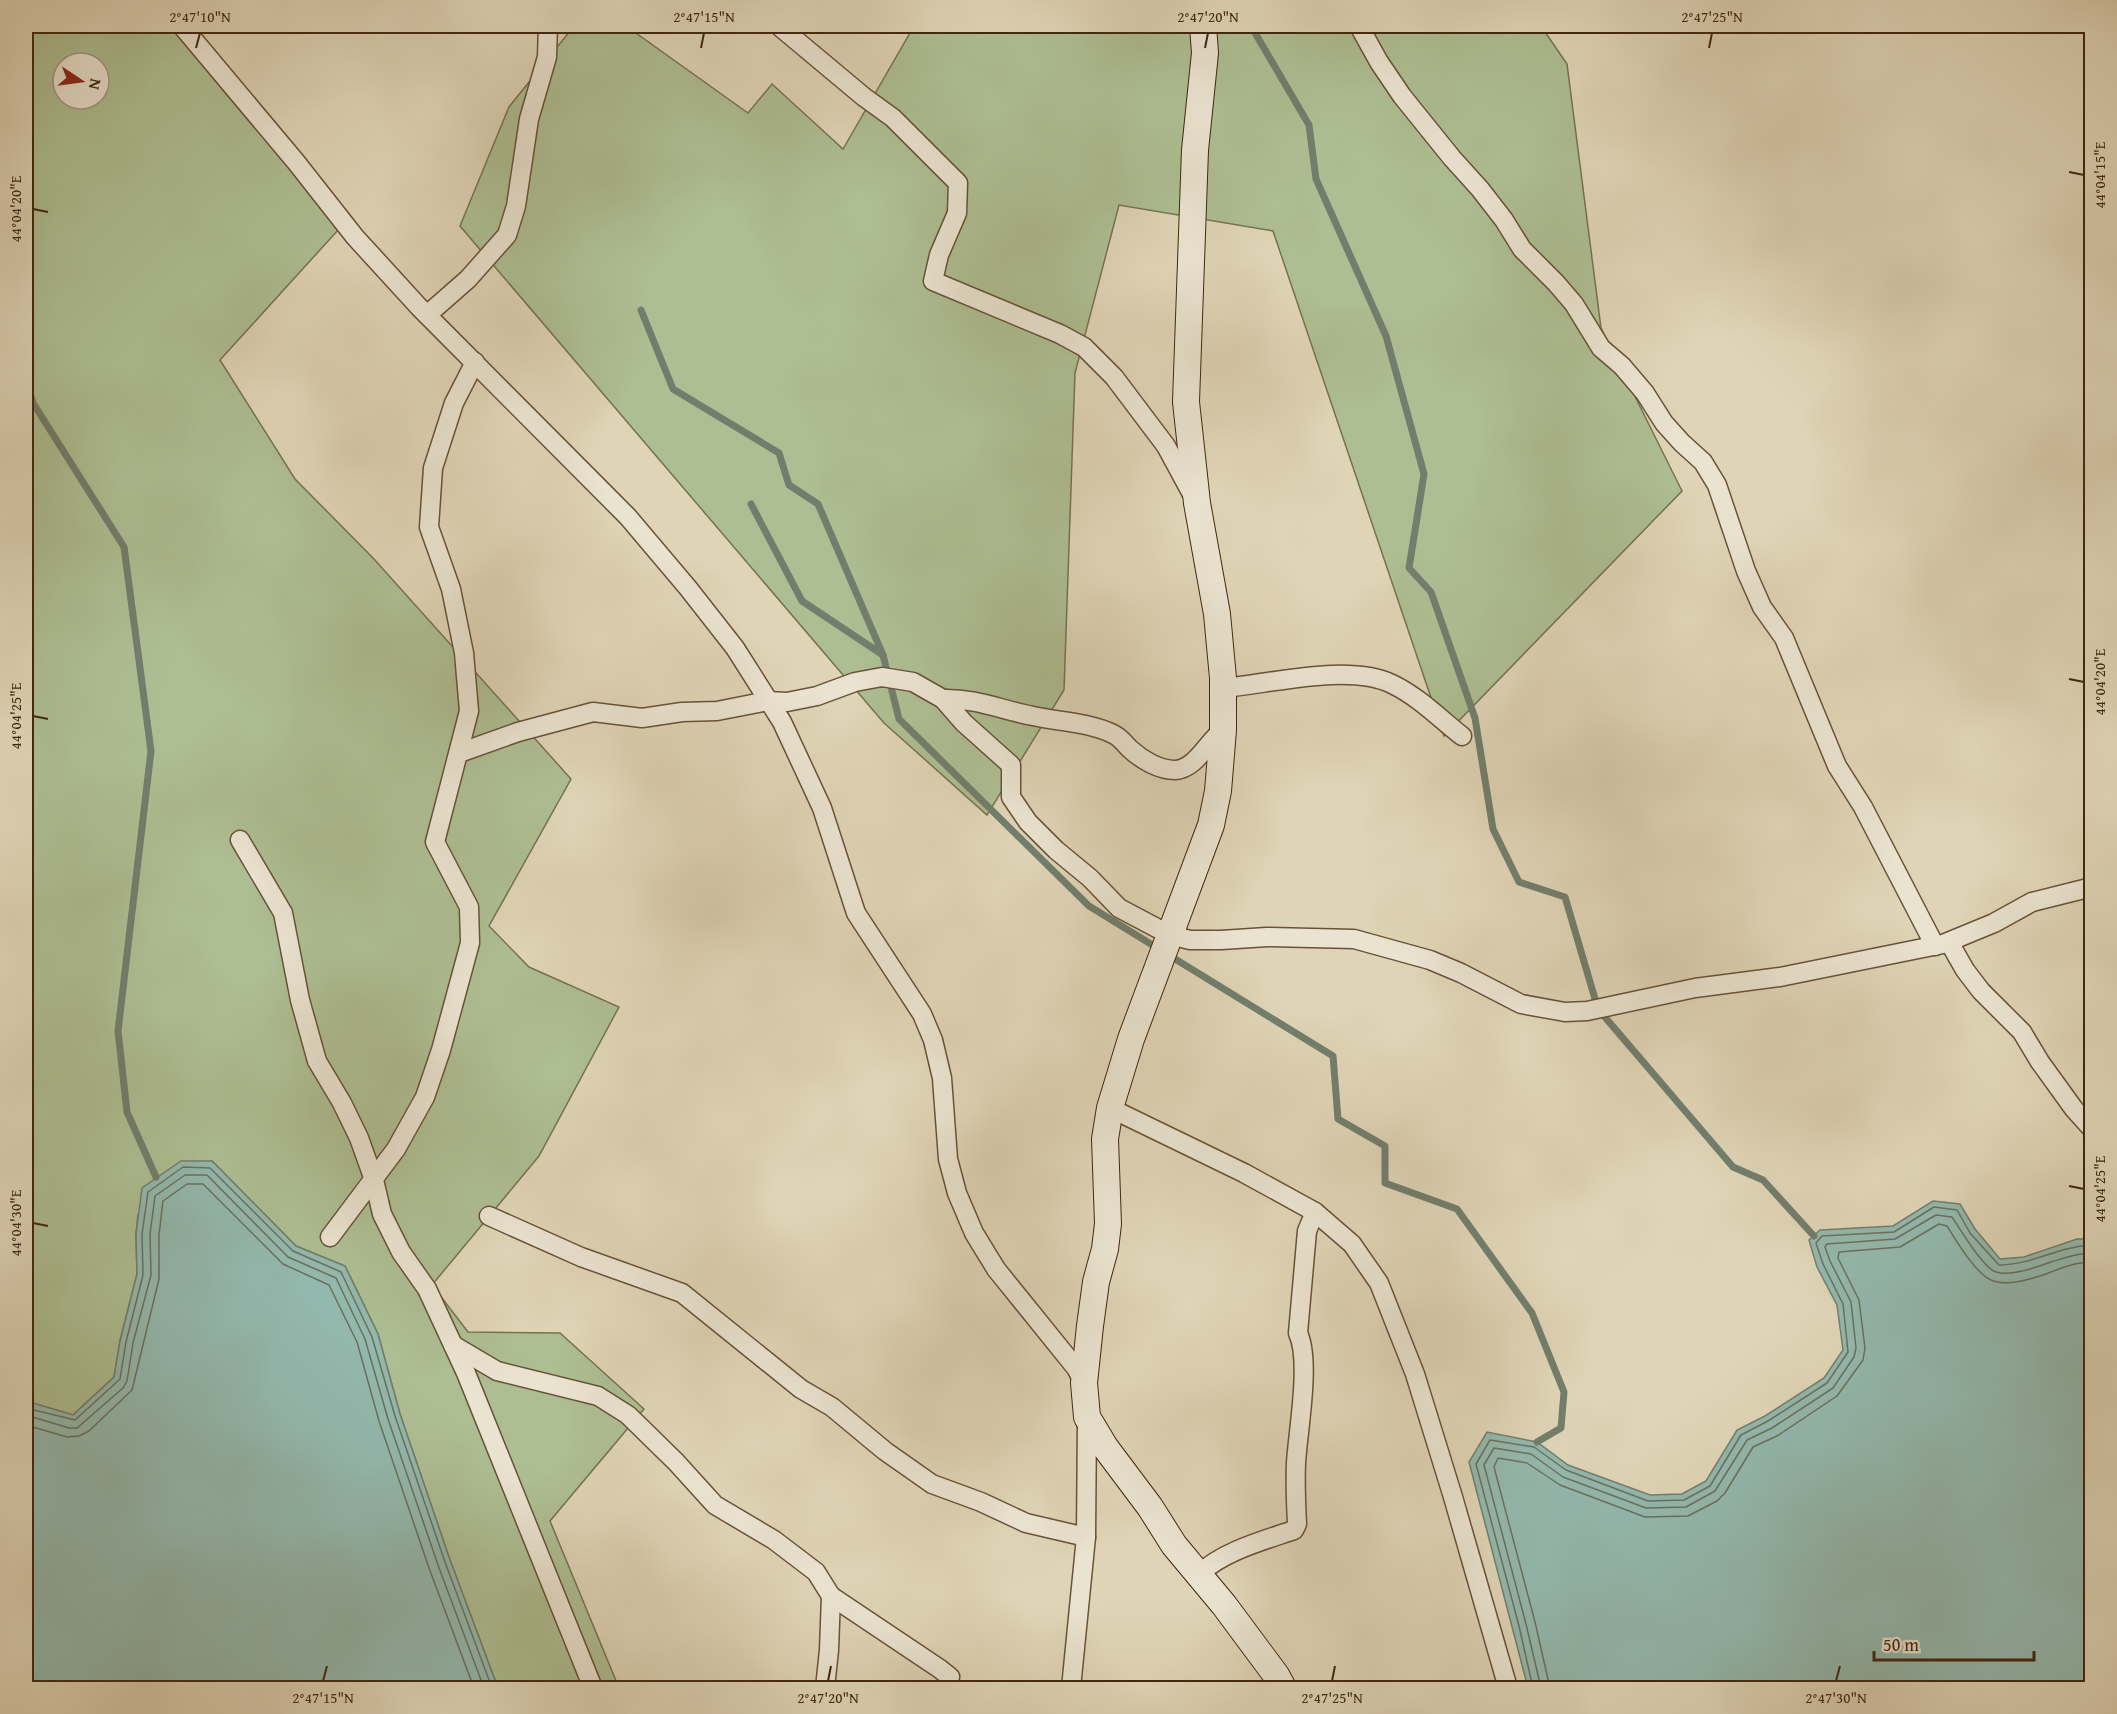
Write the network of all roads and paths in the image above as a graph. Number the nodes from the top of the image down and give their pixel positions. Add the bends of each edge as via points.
1 (182, 26) edge
2 (548, 26) edge
3 (779, 26) edge
4 (1203, 26) edge
5 (1359, 26) edge
6 (427, 315) junction
7 (475, 362) junction
8 (1197, 503) junction
9 (1223, 688) junction
10 (943, 699) junction
11 (768, 701) junction
12 (1223, 730) junction
13 (1462, 736) dead end
14 (459, 753) junction
15 (240, 840) dead end
16 (2091, 887) edge
17 (1170, 935) junction
18 (1942, 944) junction
19 (1110, 1108) junction
20 (2091, 1129) edge
21 (374, 1180) junction
22 (1316, 1212) junction
23 (489, 1216) dead end
24 (330, 1237) dead end
25 (453, 1345) junction
26 (1084, 1383) junction
27 (1087, 1417) junction
28 (1086, 1537) junction
29 (1199, 1574) junction
30 (831, 1596) junction
31 (593, 1689) edge
32 (825, 1689) edge
33 (947, 1689) edge
34 (1071, 1689) edge
35 (1283, 1689) edge
36 (1508, 1689) edge

1 - 6 street via 355,237
2 - 6 street via 547,57 529,118 516,206 507,235 468,279
3 - 8 street via 805,36 957,183 957,213 933,281 1084,347 1114,377 1166,446
4 - 8 street via 1205,53 1195,150 1186,402
5 - 18 street via 1402,96 1480,189 1522,249 1574,304 1601,348 1629,375 1664,423 1712,477 1746,571 1762,607 1784,638 1838,766
6 - 7 street
7 - 11 street via 628,517 735,648
7 - 14 street via 454,403 434,468 429,527 451,589 464,653 469,711
8 - 9 street via 1217,614
9 - 12 street
9 - 13 street via 1361,675 1390,682 1417,698
10 - 11 street via 914,682 882,677 817,696
10 - 12 street via 963,698 1031,716 1090,725 1116,735 1155,766 1177,770 1198,760
10 - 17 street via 1011,765 1011,797 1028,822 1119,908
11 - 14 street via 717,711 642,718 593,712
11 - 26 street via 782,722 822,808 856,913 922,1014 933,1040 942,1078 948,1159 974,1233 996,1269 1077,1368
12 - 17 street via 1211,825
14 - 21 street via 435,842 469,907 470,943 425,1097
15 - 21 street via 283,913 317,1061 342,1103
16 - 18 street via 2032,902
17 - 18 street via 1190,940 1354,939 1430,960 1521,1004 1565,1012 1780,977
17 - 19 street
18 - 20 street via 2022,1032
19 - 22 street
19 - 26 street via 1105,1139 1108,1224 1096,1282
21 - 24 street
21 - 25 street via 382,1214 401,1252 427,1289
22 - 29 street via 1307,1231 1298,1333 1303,1349 1297,1524 1294,1530 1243,1548
22 - 36 street via 1352,1244 1379,1283 1415,1374
23 - 28 street via 581,1257 682,1293 801,1389 832,1407 885,1452 932,1484 1026,1523
25 - 30 street via 497,1371 598,1396 628,1415 715,1506 774,1540 816,1572
25 - 31 street
26 - 27 street
27 - 28 street
27 - 29 street via 1174,1545
28 - 34 street
29 - 35 street
30 - 32 street
30 - 33 street via 950,1677

